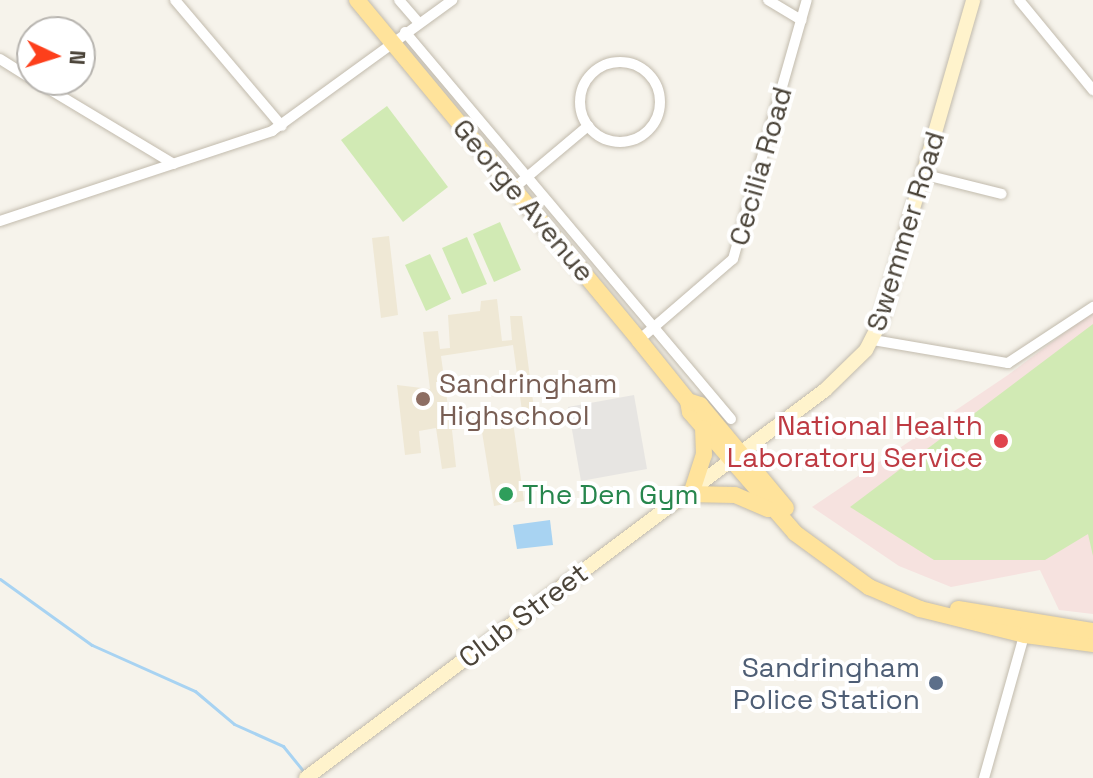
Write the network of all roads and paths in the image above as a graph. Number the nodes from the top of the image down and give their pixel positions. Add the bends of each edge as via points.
1 (175, 0) edge
2 (357, 0) edge
3 (399, 0) edge
4 (452, 0) edge
5 (768, 0) edge
6 (807, 0) edge
7 (973, 0) edge
8 (1019, 0) edge
9 (801, 20) junction
10 (419, 23) junction
11 (398, 37) junction
12 (1093, 90) edge
13 (61, 96) edge
14 (282, 126) junction
15 (588, 126) junction
16 (174, 164) junction
17 (922, 174) junction
18 (520, 183) junction
19 (1002, 194) dead end
20 (0, 221) edge
21 (1093, 307) edge
22 (654, 328) junction
23 (639, 340) junction
24 (873, 340) junction
25 (688, 401) junction
26 (731, 419) dead end
27 (703, 428) junction
28 (736, 458) junction
29 (689, 491) junction
30 (776, 513) junction
31 (1026, 629) junction
32 (1093, 631) edge
33 (1093, 644) edge
34 (311, 774) edge
35 (984, 778) edge

1 - 14 street
2 - 11 main road, George Avenue
3 - 10 street
4 - 10 street
5 - 9 street
6 - 9 street, Cecilia Road
7 - 17 main road, Swemmer Road
8 - 12 street
9 - 22 street, Cecilia Road via 733,259
10 - 11 street
11 - 14 street
11 - 18 main road, George Avenue
13 - 16 street
14 - 16 street
15 - 15 street via 582,115 582,89 598,68 623,62 646,71 655,82 660,94 656,121 636,139 610,141
15 - 18 street
16 - 20 street
17 - 19 street
17 - 24 main road, Swemmer Road
18 - 22 street, George Avenue
18 - 23 main road, George Avenue
21 - 24 street via 1008,363
22 - 23 street, Cecilia Road
22 - 26 street, George Avenue
23 - 25 main road, George Avenue
24 - 28 main road, Swemmer Road via 835,382
25 - 27 main road, George Avenue
25 - 28 main road, George Avenue via 700,405
27 - 28 main road, George Avenue
27 - 29 main road via 704,455
28 - 29 main road, Club Street
28 - 30 main road
28 - 31 main road via 803,527 871,578
29 - 30 main road via 735,495
29 - 34 main road, Club Street
30 - 31 main road via 829,563 869,587 941,616
31 - 32 main road
31 - 33 main road
31 - 35 street

